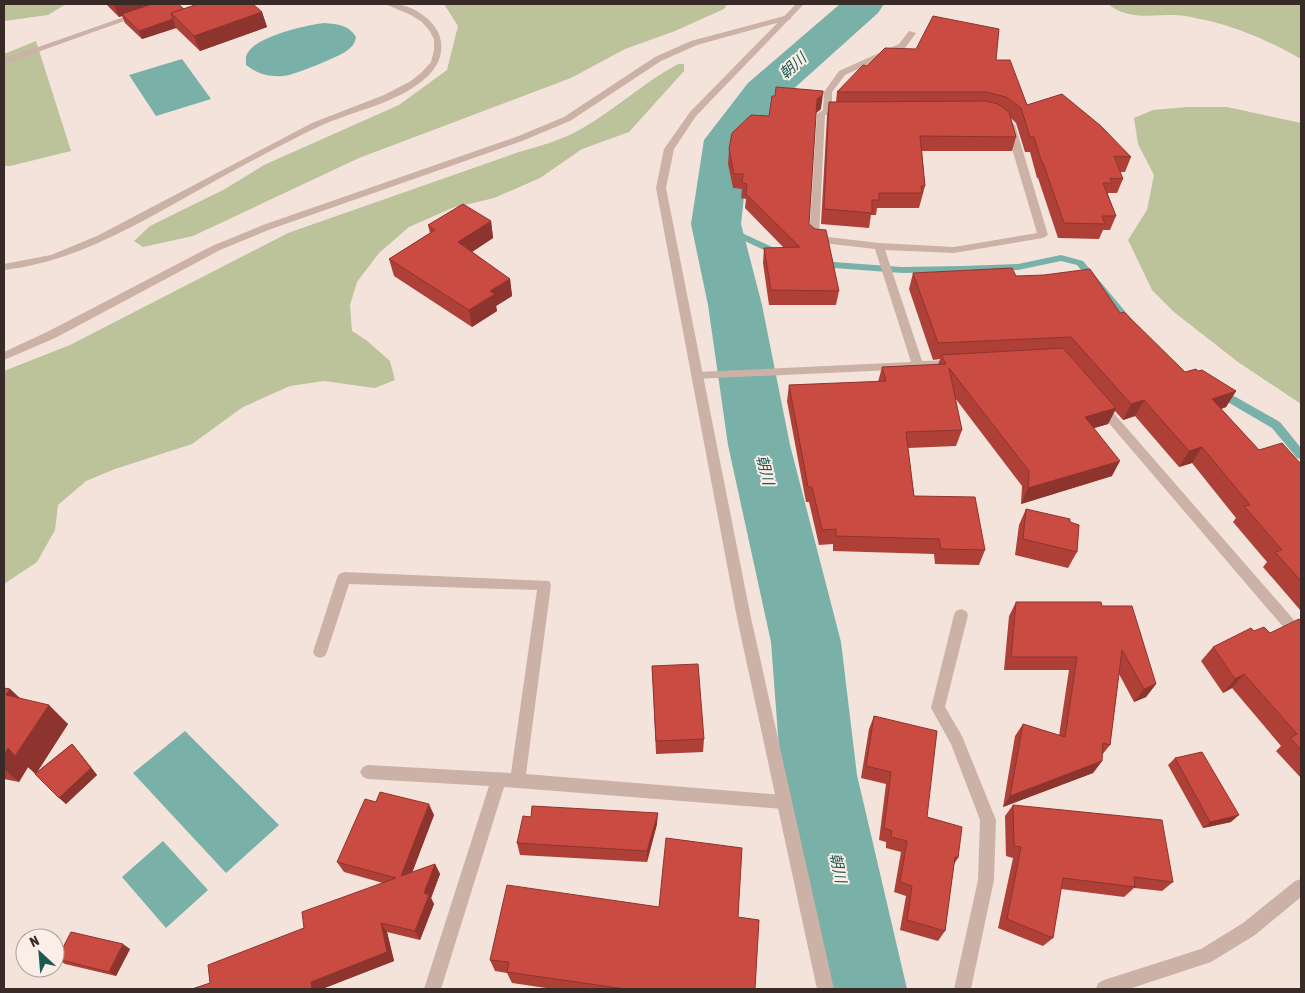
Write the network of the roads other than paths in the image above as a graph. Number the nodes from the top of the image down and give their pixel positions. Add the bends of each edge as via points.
1 (168, 4) edge
2 (389, 4) edge
3 (800, 4) edge
4 (788, 17) junction
5 (912, 33) dead end
6 (4, 62) edge
7 (826, 111) junction
8 (856, 111) edge
9 (1004, 120) edge
10 (879, 246) junction
11 (4, 267) edge
12 (4, 356) edge
13 (965, 363) edge
14 (918, 366) junction
15 (698, 376) junction
16 (1092, 396) edge
17 (962, 615) dead end
18 (1301, 638) edge
19 (320, 652) dead end
20 (368, 772) dead end
21 (499, 779) junction
22 (518, 780) junction
23 (783, 802) junction
24 (1301, 887) edge
25 (432, 989) edge
26 (826, 989) edge
27 (963, 989) edge
28 (1104, 989) edge

1 - 6 street
2 - 11 street via 398,5 422,18 437,34 438,51 433,63 424,74 398,92 329,118 246,159 102,239 62,256
3 - 4 street
4 - 12 street via 694,43 658,59 567,119 519,139 267,226 216,248 51,335
4 - 15 street via 693,114 669,149 661,188
5 - 7 street via 902,46 842,73 828,92
7 - 8 street
7 - 10 street via 821,114 814,239
9 - 10 street via 1010,124 1043,235 954,250
10 - 14 street
13 - 14 street
14 - 15 street
15 - 23 street
16 - 18 street
17 - 27 street via 938,708 957,741 988,820 986,880
19 - 22 street via 344,578 544,585
20 - 21 street
21 - 22 street
21 - 25 street
22 - 23 street
23 - 26 street
24 - 28 street via 1250,929 1205,956

